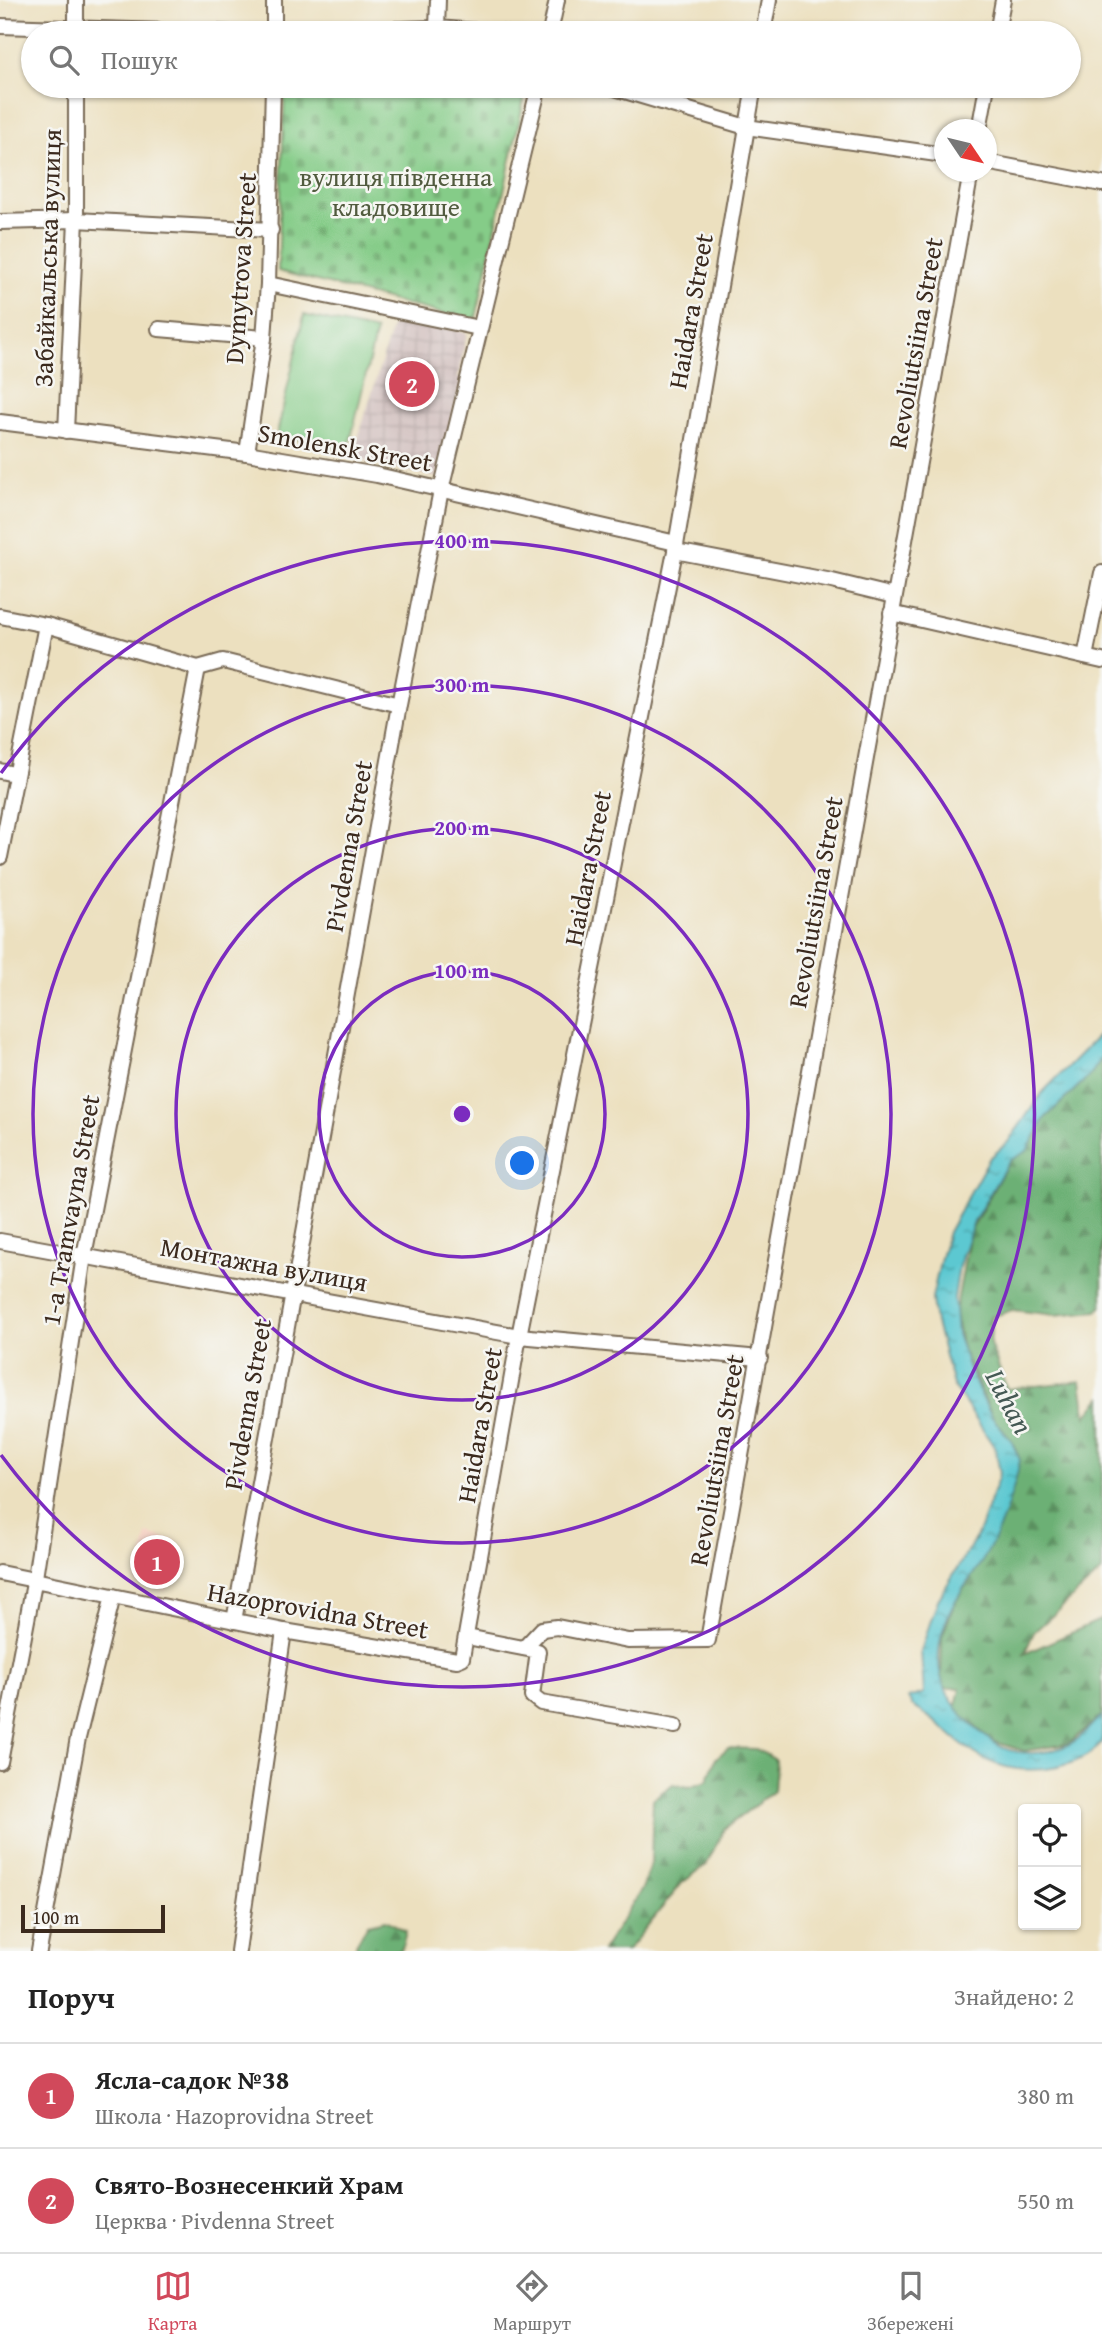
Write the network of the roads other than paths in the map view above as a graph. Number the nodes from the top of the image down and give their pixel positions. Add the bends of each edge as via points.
1 (76, 0) edge
2 (274, 0) edge
3 (438, 0) edge
4 (556, 0) edge
5 (769, 0) edge
6 (1003, 0) edge
7 (76, 21) edge
8 (273, 21) edge
9 (437, 21) edge
10 (552, 21) edge
11 (765, 21) edge
12 (999, 21) edge
13 (0, 26) edge
14 (21, 27) edge
15 (76, 98) edge
16 (273, 98) edge
17 (537, 98) edge
18 (648, 98) edge
19 (752, 98) edge
20 (985, 98) edge
21 (981, 119) edge
22 (746, 127) junction
23 (934, 154) edge
24 (997, 164) edge
25 (969, 182) edge
26 (1102, 184) edge
27 (76, 220) junction
28 (0, 222) edge
29 (271, 230) junction
30 (268, 284) junction
31 (479, 328) junction
32 (159, 329) dead end
33 (264, 338) junction
34 (0, 422) edge
35 (66, 431) junction
36 (247, 453) junction
37 (441, 490) junction
38 (676, 547) junction
39 (1102, 573) edge
40 (894, 596) junction
41 (891, 612) junction
42 (0, 616) edge
43 (46, 625) junction
44 (1086, 657) junction
45 (1102, 661) edge
46 (198, 668) junction
47 (399, 705) junction
48 (7, 773) edge
49 (0, 856) edge
50 (0, 1241) edge
51 (84, 1256) junction
52 (292, 1294) junction
53 (519, 1336) junction
54 (760, 1358) junction
55 (0, 1573) edge
56 (35, 1578) junction
57 (113, 1596) junction
58 (234, 1621) junction
59 (284, 1631) junction
60 (467, 1637) junction
61 (524, 1648) junction
62 (462, 1658) joint
63 (675, 1726) dead end
64 (0, 1762) edge
65 (39, 1951) edge
66 (239, 1951) edge

1 - 7 street
2 - 8 street
3 - 9 street
4 - 10 street
5 - 11 street
6 - 12 street
13 - 14 street
15 - 27 street, Забайкальська вулиця
16 - 29 street, Dymytrova Street
17 - 31 street, Pivdenna Street
18 - 22 street
19 - 22 street, Haidara Street
20 - 21 street
22 - 23 street
22 - 38 street, Haidara Street
24 - 26 street
25 - 40 street, Revoliutsiina Street
27 - 28 street
27 - 29 street
27 - 35 street, Забайкальська вулиця
29 - 30 street, Dymytrova Street
30 - 31 street
30 - 33 street, Dymytrova Street
31 - 37 street, Pivdenna Street
32 - 33 street
33 - 36 street, Dymytrova Street
34 - 35 street, Smolensk Street
35 - 36 street, Smolensk Street
36 - 37 street, Smolensk Street
37 - 38 street, Smolensk Street
37 - 47 street, Pivdenna Street
38 - 40 street, Smolensk Street
38 - 53 street, Haidara Street
39 - 44 street
40 - 41 street, Revoliutsiina Street
41 - 44 street
41 - 54 street, Revoliutsiina Street
42 - 43 street
43 - 46 street
43 - 48 street
44 - 45 street
46 - 47 street via 223,661
46 - 51 street, 1-a Tramvayna Street
47 - 52 street, Pivdenna Street
48 - 49 street
50 - 51 street, Монтажна вулиця
51 - 52 street, Монтажна вулиця
51 - 56 street, 1-a Tramvayna Street
52 - 53 street, Монтажна вулиця
52 - 58 street, Pivdenna Street
53 - 54 street, Монтажна вулиця
53 - 60 street, Haidara Street
54 - 61 street, Revoliutsiina Street via 708,1640 628,1641 557,1628 542,1629
55 - 56 street, Hazoprovidna Street
56 - 57 street, Hazoprovidna Street
56 - 64 street, 1-a Tramvayna Street
57 - 58 street, Hazoprovidna Street
57 - 65 street via 78,1738
58 - 59 street, Hazoprovidna Street
59 - 62 street, Hazoprovidna Street
59 - 66 street
60 - 61 street
60 - 62 street, Haidara Street
61 - 63 street via 538,1651 532,1696 541,1703

